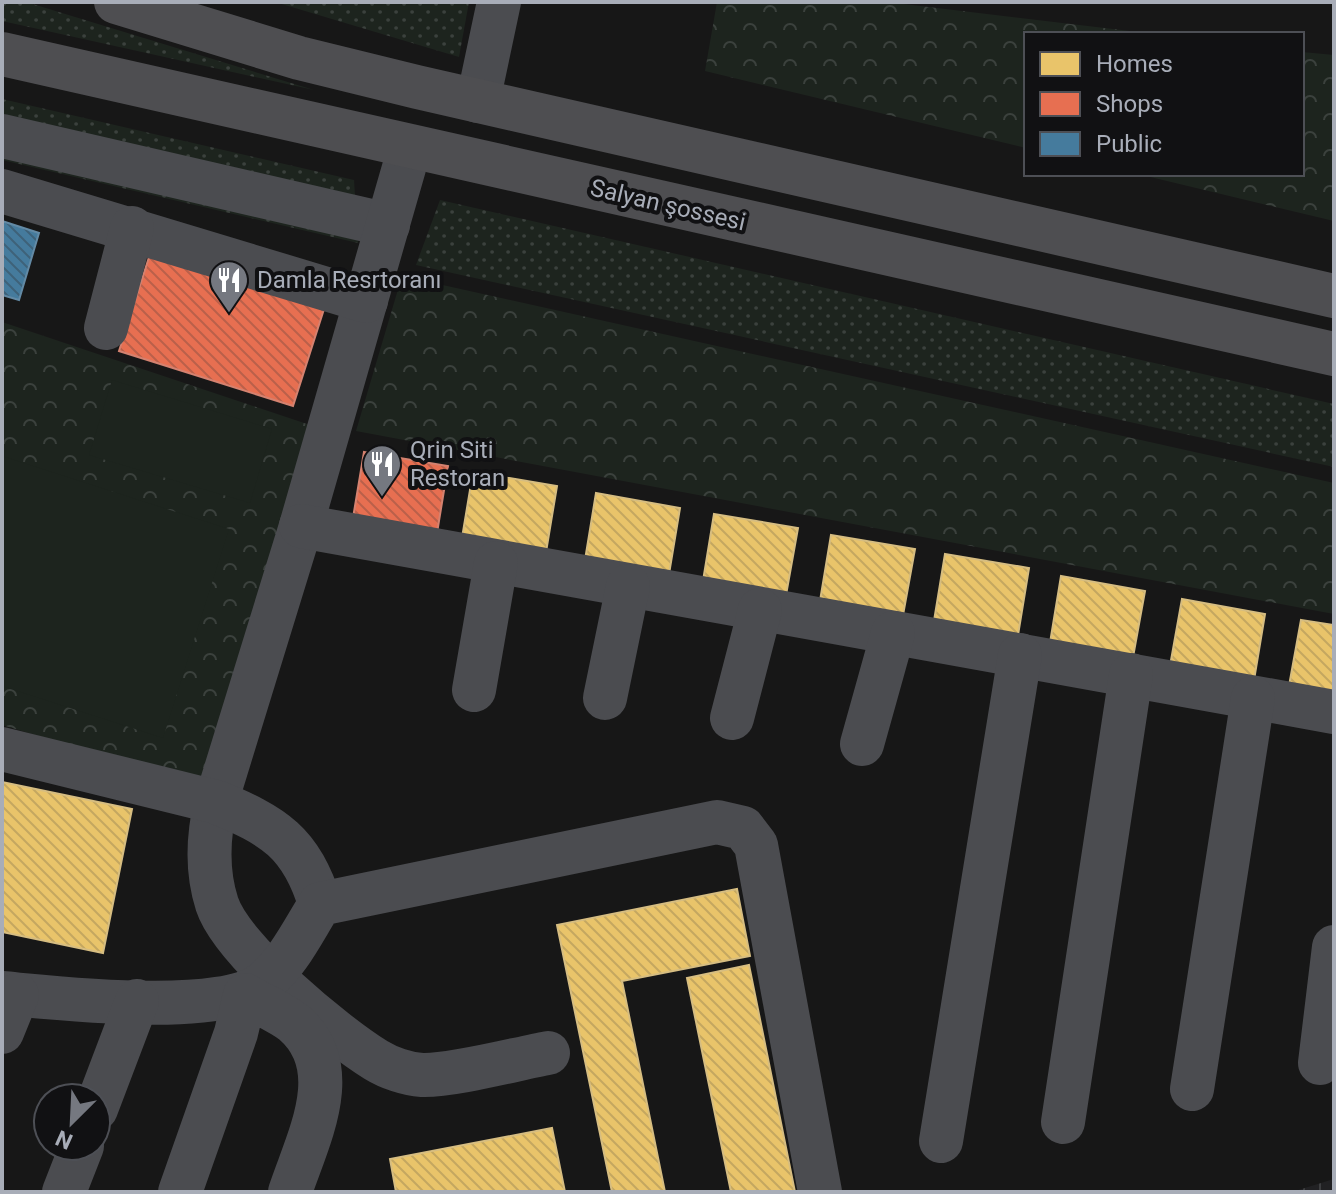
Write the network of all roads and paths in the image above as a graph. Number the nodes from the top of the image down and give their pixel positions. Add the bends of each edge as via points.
1 (116, 2) edge
2 (499, 2) edge
3 (2, 54) edge
4 (478, 101) junction
5 (2, 136) edge
6 (410, 147) junction
7 (2, 191) edge
8 (388, 225) junction
9 (132, 228) junction
10 (1334, 296) edge
11 (366, 301) junction
12 (106, 328) dead end
13 (1334, 354) edge
14 (301, 526) junction
15 (496, 563) junction
16 (628, 586) junction
17 (760, 610) junction
18 (893, 633) junction
19 (1020, 655) junction
20 (1131, 675) junction
21 (474, 690) dead end
22 (605, 698) dead end
23 (1253, 698) junction
24 (1334, 712) edge
25 (732, 718) dead end
26 (862, 744) dead end
27 (2, 749) edge
28 (214, 813) junction
29 (320, 904) junction
30 (1334, 947) edge
31 (245, 995) junction
32 (137, 1001) junction
33 (7, 1007) edge
34 (548, 1053) dead end
35 (1320, 1063) dead end
36 (106, 1082) edge
37 (1192, 1089) dead end
38 (1063, 1122) dead end
39 (941, 1141) dead end
40 (76, 1162) edge
41 (64, 1192) edge
42 (180, 1192) edge
43 (290, 1192) edge
44 (820, 1192) edge

1 - 4 highway via 299,58
2 - 4 lane
3 - 6 highway, Salyan şossesi
4 - 10 highway
5 - 8 lane
6 - 8 lane
6 - 13 highway, Salyan şossesi
7 - 9 lane
8 - 11 lane
9 - 11 lane
9 - 12 lane
11 - 14 lane
14 - 15 lane
14 - 28 lane
15 - 16 lane
15 - 21 lane
16 - 17 lane
16 - 22 lane
17 - 18 lane
17 - 25 lane
18 - 19 lane
18 - 26 lane
19 - 20 lane
19 - 39 lane
20 - 23 lane
20 - 38 lane
23 - 24 lane
23 - 37 lane
27 - 28 lane
28 - 29 lane via 277,831 298,852
28 - 34 lane via 209,867 218,907 242,945 298,999 376,1060 424,1075
29 - 31 lane via 279,968
29 - 44 lane via 717,822 743,828 756,845
30 - 35 lane
31 - 32 lane
31 - 42 lane
31 - 43 lane via 293,1022 315,1046 322,1068 321,1098
32 - 33 lane
32 - 36 lane
40 - 41 lane

